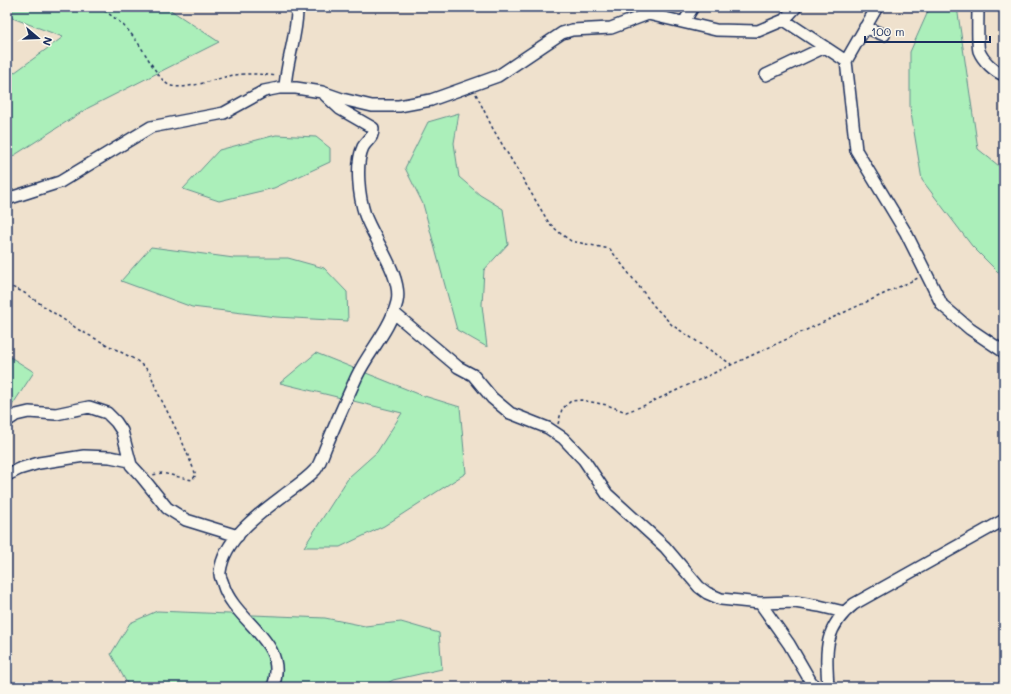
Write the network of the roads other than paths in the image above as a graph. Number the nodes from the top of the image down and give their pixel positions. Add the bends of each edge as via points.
1 (297, 7) edge
2 (693, 7) edge
3 (796, 7) edge
4 (877, 7) edge
5 (978, 7) edge
6 (784, 20) junction
7 (684, 22) junction
8 (865, 27) junction
9 (884, 35) dead end
10 (824, 47) junction
11 (846, 61) junction
12 (1004, 75) edge
13 (766, 76) dead end
14 (286, 83) junction
15 (322, 92) junction
16 (7, 199) edge
17 (394, 313) junction
18 (1004, 352) edge
19 (7, 421) edge
20 (130, 461) junction
21 (7, 475) edge
22 (1004, 520) edge
23 (238, 536) junction
24 (760, 603) junction
25 (844, 612) junction
26 (273, 687) edge
27 (816, 687) edge
28 (828, 687) edge

1 - 14 street
2 - 7 street
3 - 6 street
4 - 8 street
5 - 12 street via 979,51 987,63
6 - 7 street via 758,31 716,30
6 - 10 street
7 - 15 street via 648,14 611,28 562,33 498,76 431,100 399,106 372,106
8 - 9 street
8 - 11 street
10 - 11 street
10 - 13 street
11 - 18 street via 856,150 906,233 942,305 970,329
14 - 15 street via 296,88
14 - 16 street via 279,88 264,91 224,113 151,127 60,182
15 - 17 street via 340,109 373,128 373,135 364,147 359,161 361,200 365,215 392,270 398,292
17 - 23 street via 358,374 317,467 263,511
17 - 24 street via 458,367 473,374 492,398 510,412 548,428 563,438 584,460 607,494 665,547 699,587 721,598
19 - 20 street via 28,412 56,414 95,409 106,413 116,422 122,431
20 - 21 street via 84,456 39,463
20 - 23 street via 172,512 186,520
22 - 25 street
23 - 26 street via 223,559 220,573 225,592 273,653 276,672
24 - 25 street via 795,602
24 - 27 street
25 - 28 street via 830,633 826,655

